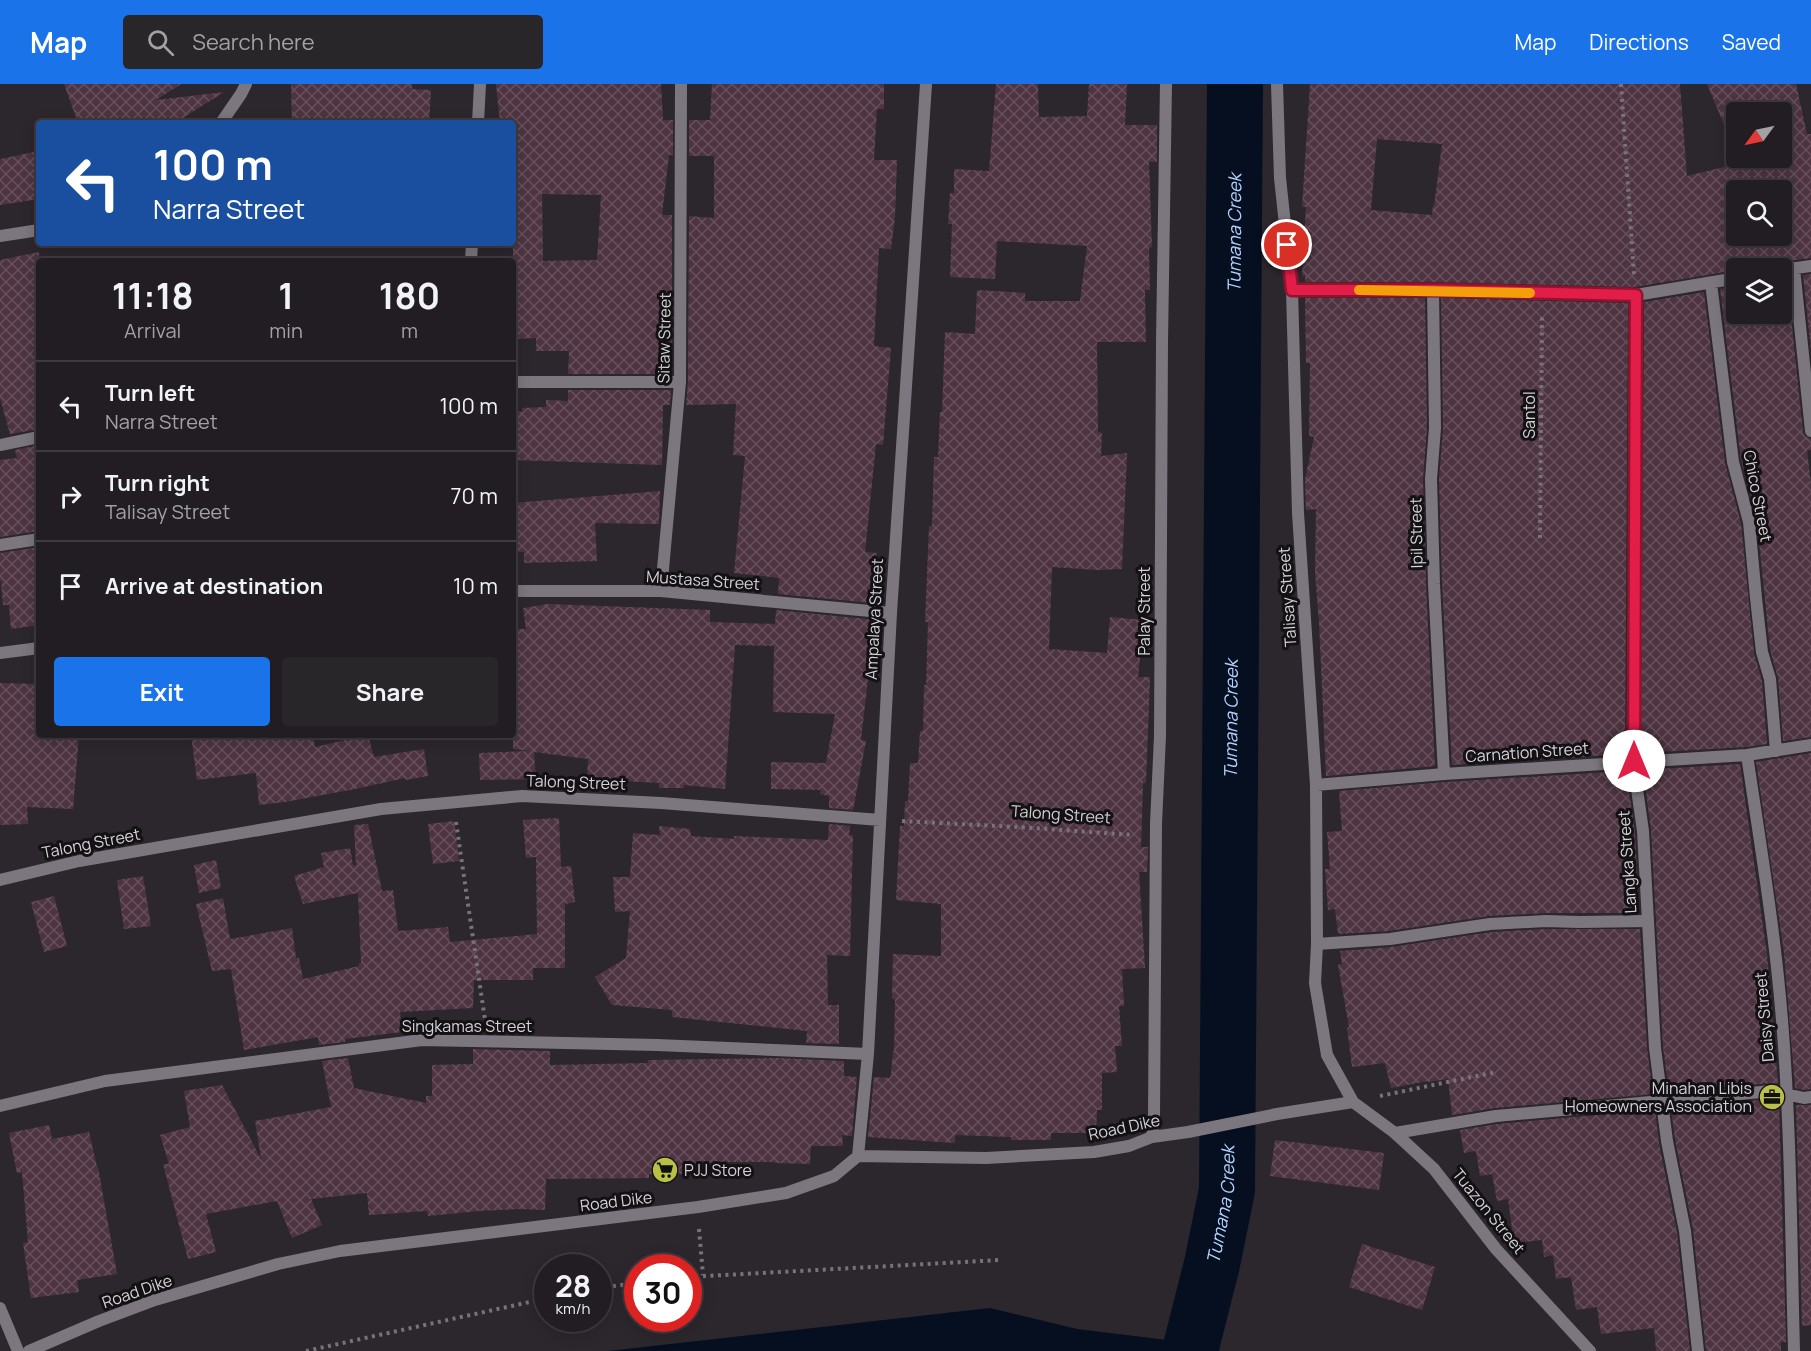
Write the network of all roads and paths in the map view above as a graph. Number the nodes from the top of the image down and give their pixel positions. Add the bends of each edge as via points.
1 (246, 84) edge
2 (480, 84) edge
3 (681, 84) edge
4 (926, 84) edge
5 (1166, 84) edge
6 (1277, 84) edge
7 (1621, 84) edge
8 (223, 120) edge
9 (478, 120) edge
10 (36, 230) edge
11 (0, 236) edge
12 (1811, 266) edge
13 (1792, 268) edge
14 (1726, 280) edge
15 (1711, 283) junction
16 (1292, 290) junction
17 (1433, 290) junction
18 (1542, 293) junction
19 (1636, 295) junction
20 (1792, 297) edge
21 (516, 382) edge
22 (680, 382) junction
23 (1811, 431) edge
24 (36, 438) edge
25 (0, 445) edge
26 (1540, 538) dead end
27 (36, 539) edge
28 (0, 545) edge
29 (516, 591) edge
30 (662, 591) junction
31 (891, 613) junction
32 (36, 648) edge
33 (0, 653) edge
34 (1811, 745) edge
35 (1776, 751) junction
36 (1747, 754) junction
37 (1634, 761) junction
38 (1444, 774) junction
39 (1316, 786) junction
40 (453, 803) junction
41 (880, 820) junction
42 (1156, 837) junction
43 (0, 880) edge
44 (1648, 921) junction
45 (1317, 944) junction
46 (488, 1041) junction
47 (868, 1054) junction
48 (1496, 1072) dead end
49 (1786, 1094) junction
50 (1811, 1097) edge
51 (1662, 1101) junction
52 (1353, 1102) junction
53 (0, 1106) edge
54 (1395, 1133) junction
55 (1152, 1137) junction
56 (858, 1156) junction
57 (699, 1225) dead end
58 (1000, 1260) dead end
59 (703, 1275) joint
60 (534, 1301) edge
61 (0, 1308) edge
62 (18, 1351) edge
63 (29, 1351) edge
64 (306, 1351) edge
65 (1590, 1351) edge
66 (1698, 1351) edge
67 (1794, 1351) edge

1 - 8 street
2 - 9 street
3 - 22 street, Sitaw Street
4 - 31 street, Ampalaya Street
5 - 42 street, Palay Street
6 - 16 street, Talisay Street via 1280,178
7 - 19 path
10 - 11 street
12 - 13 street
14 - 15 street
15 - 19 street
15 - 35 street, Chico Street via 1733,462 1749,522
16 - 17 street
16 - 39 street, Talisay Street via 1298,513
17 - 18 street
17 - 38 street, Ipil Street via 1435,428 1431,479
18 - 19 street
18 - 26 path, Santol
19 - 37 street, Langka Street
20 - 23 street
21 - 22 street
22 - 30 street, Sitaw Street
24 - 25 street
27 - 28 street
29 - 30 street, Mustasa Street
30 - 31 street, Mustasa Street
31 - 41 street, Ampalaya Street
32 - 33 street
34 - 35 street, Carnation Street
35 - 36 street, Carnation Street
36 - 37 street, Carnation Street
36 - 49 street, Daisy Street via 1782,1018
37 - 38 street, Carnation Street
37 - 44 street, Langka Street
38 - 39 street, Carnation Street
39 - 45 street, Talisay Street
40 - 41 street, Talong Street via 522,796 661,802
40 - 43 street, Talong Street via 381,809 79,861
40 - 46 path
41 - 42 path, Talong Street
41 - 47 street, Ampalaya Street
42 - 55 street, Palay Street
44 - 45 street via 1490,924 1390,939
44 - 51 street, Langka Street
45 - 52 street, Talisay Street via 1315,983 1327,1054
46 - 47 street, Singkamas Street
46 - 53 street, Singkamas Street via 422,1040 117,1080
47 - 56 street, Ampalaya Street
48 - 52 path
49 - 50 street
49 - 51 street via 1772,1091
49 - 67 street, Daisy Street
51 - 54 street via 1496,1116
51 - 66 street, Langka Street via 1684,1231
52 - 54 street, Tuazon Street
52 - 55 street, Road Dike
54 - 65 street, Tuazon Street via 1434,1169 1496,1249
55 - 56 street, Road Dike via 1094,1152 986,1158
56 - 63 street, Road Dike via 834,1176 786,1192 698,1207 340,1251 278,1264 155,1300
57 - 59 path
58 - 59 path
60 - 64 path
61 - 62 street

